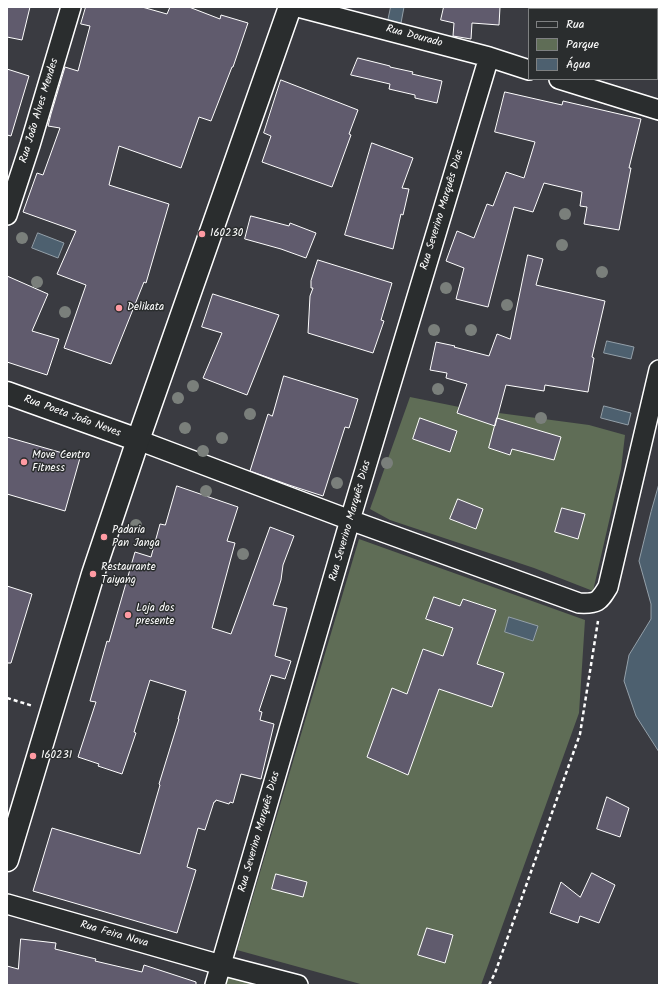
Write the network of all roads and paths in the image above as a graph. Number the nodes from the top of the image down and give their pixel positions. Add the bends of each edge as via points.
1 (71, 7) edge
2 (290, 7) edge
3 (298, 7) edge
4 (489, 57) junction
5 (528, 70) edge
6 (561, 80) edge
7 (659, 110) edge
8 (7, 215) edge
9 (659, 370) edge
10 (7, 393) edge
11 (138, 440) junction
12 (350, 520) junction
13 (601, 599) junction
14 (7, 698) edge
15 (51, 712) junction
16 (7, 860) edge
17 (7, 904) edge
18 (221, 965) junction
19 (215, 985) edge
20 (298, 985) edge
21 (489, 985) edge

1 - 8 street, Rua João Alves Mendes
2 - 11 main road
3 - 4 street, Rua Dourado
4 - 5 street, Rua Dourado
4 - 12 street, Rua Severino Marquês Dias
6 - 7 street
9 - 13 street via 613,569 608,587
10 - 11 main road, Rua Poeta João Neves
11 - 12 street
11 - 15 main road
12 - 13 street via 579,603 591,603
12 - 18 street, Rua Severino Marquês Dias
13 - 21 path via 580,734
14 - 15 path
15 - 16 main road
17 - 18 street, Rua Feira Nova
18 - 19 street, Rua Severino Marquês Dias
18 - 20 street, Rua Feira Nova

